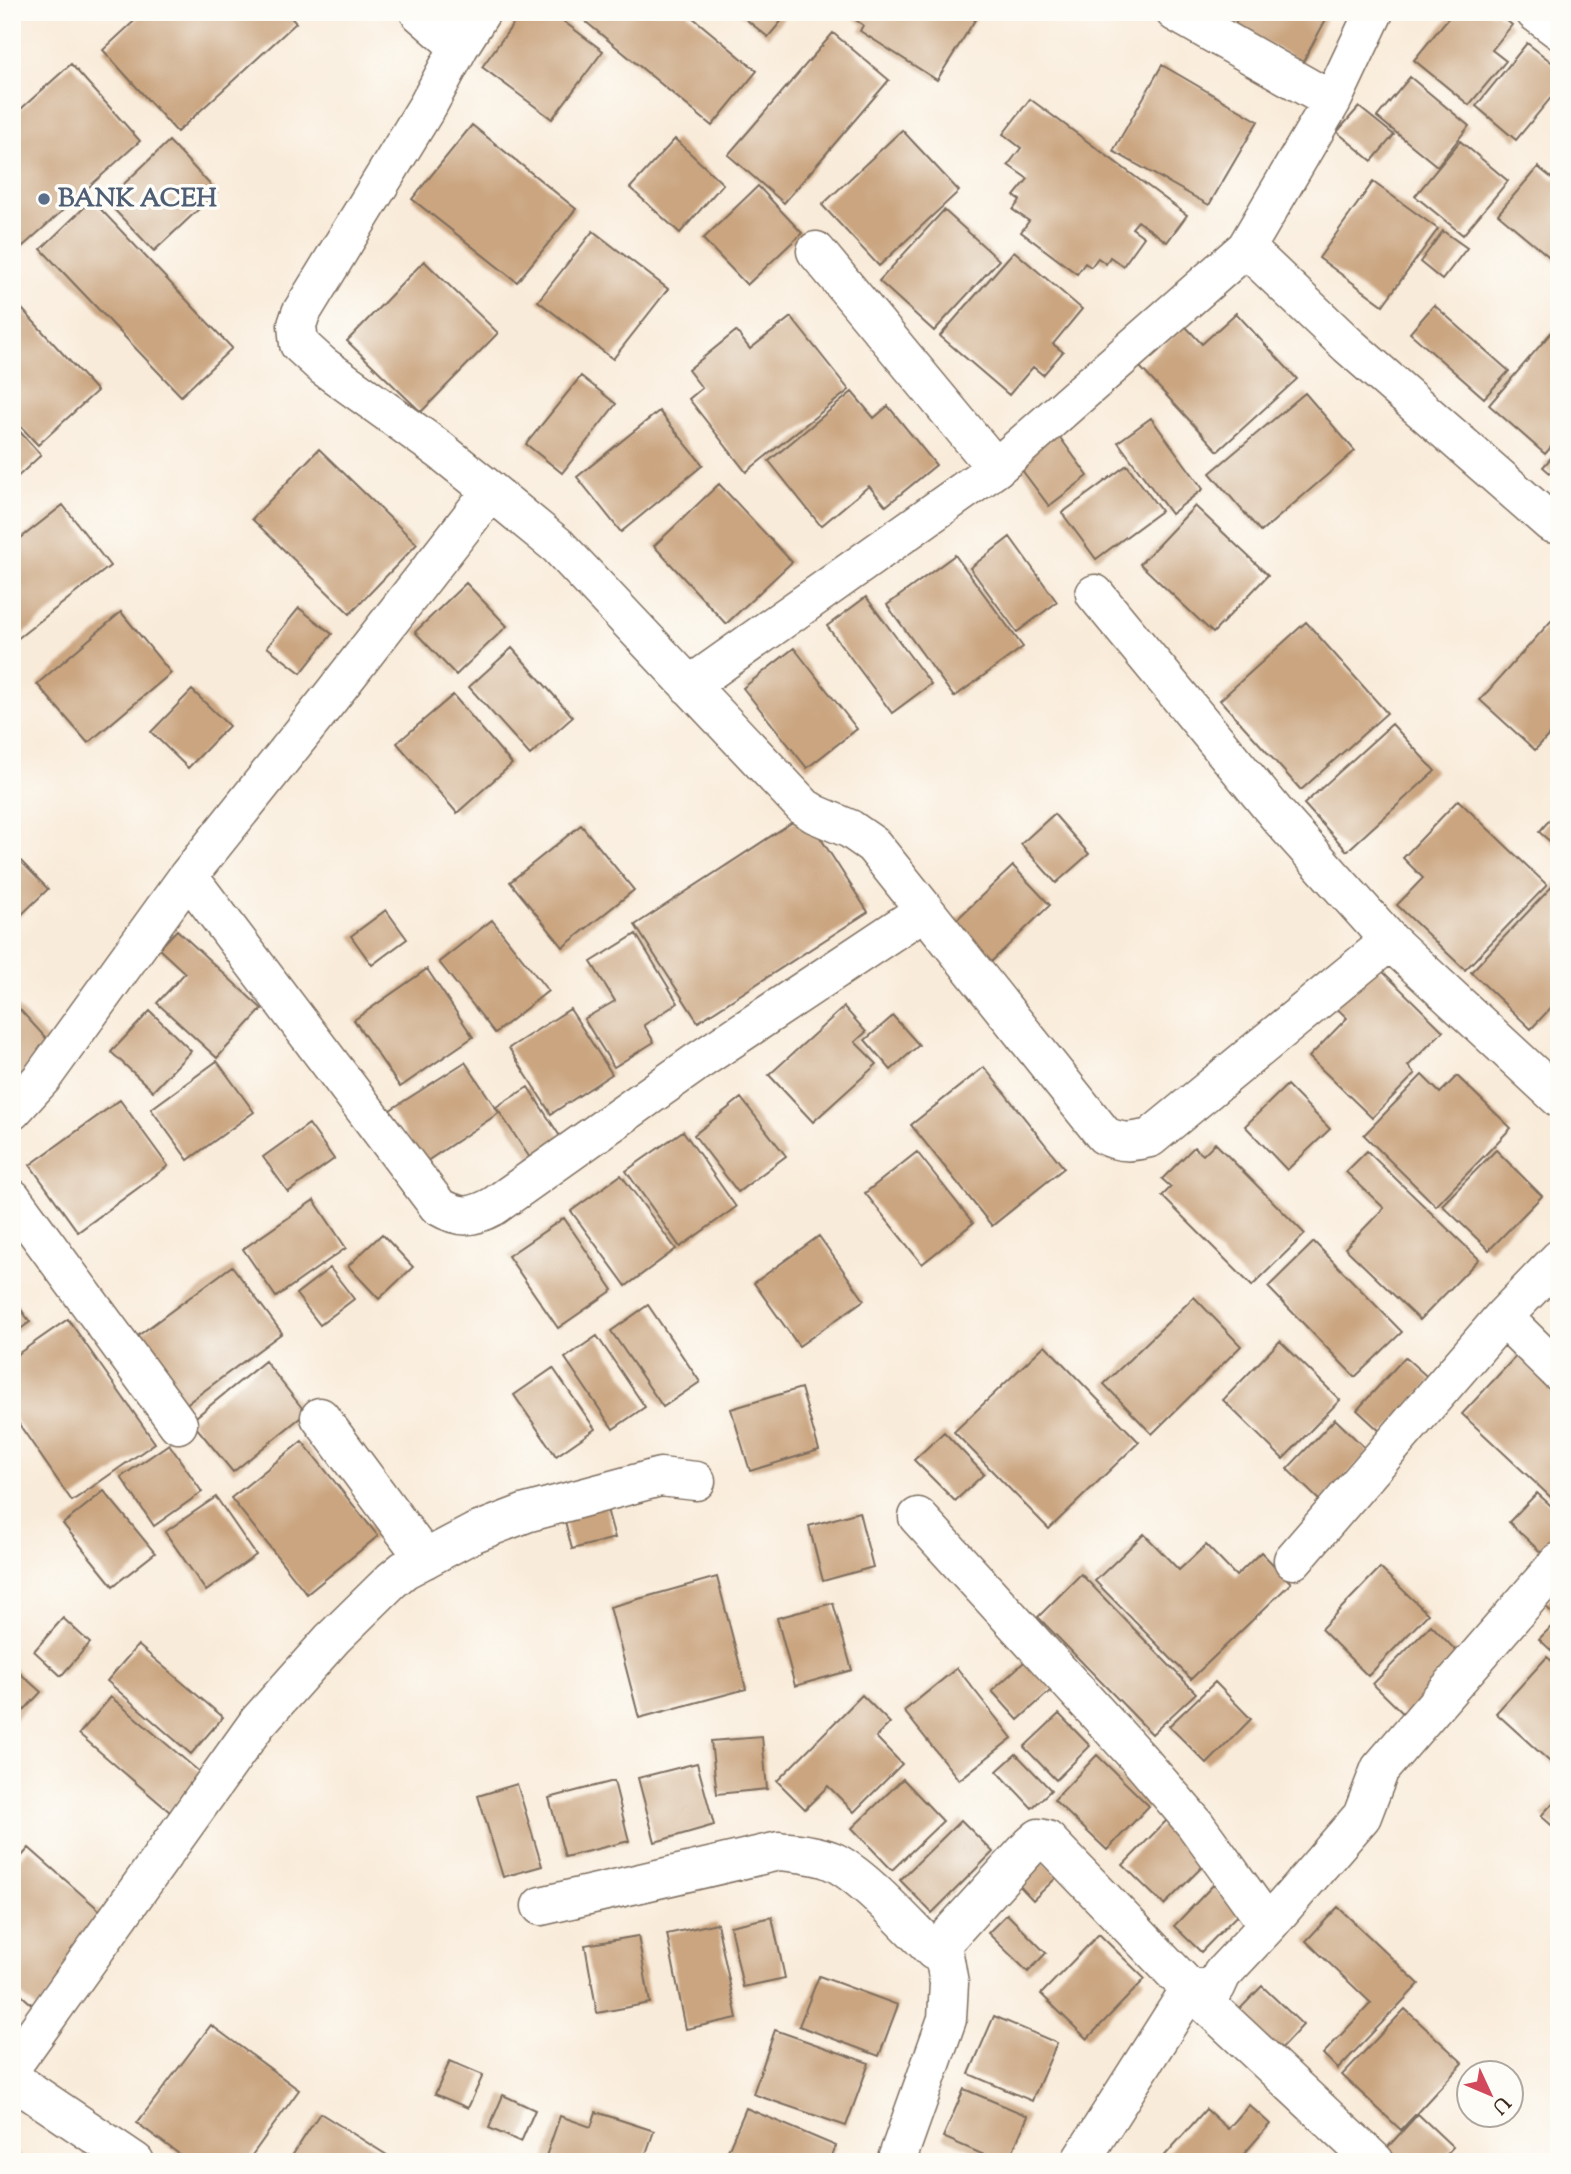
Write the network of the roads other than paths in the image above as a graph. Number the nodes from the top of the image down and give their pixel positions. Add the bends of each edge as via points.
1 (419, 12) edge
2 (481, 12) edge
3 (1175, 12) edge
4 (1374, 12) edge
5 (1535, 12) edge
6 (1559, 30) edge
7 (459, 47) junction
8 (1332, 101) junction
9 (1246, 247) junction
10 (816, 251) dead end
11 (996, 468) junction
12 (491, 491) junction
13 (1559, 525) edge
14 (1095, 594) dead end
15 (689, 686) junction
16 (188, 876) junction
17 (925, 910) junction
18 (1390, 942) junction
19 (1559, 1098) edge
20 (12, 1111) edge
21 (12, 1198) edge
22 (1559, 1259) edge
23 (1503, 1318) junction
24 (1559, 1373) edge
25 (320, 1417) dead end
26 (178, 1424) dead end
27 (696, 1481) dead end
28 (918, 1517) dead end
29 (425, 1559) junction
30 (1293, 1560) dead end
31 (1559, 1562) edge
32 (541, 1906) dead end
33 (1268, 1925) junction
34 (942, 1943) junction
35 (1190, 1989) junction
36 (12, 2066) edge
37 (12, 2079) edge
38 (135, 2162) edge
39 (896, 2162) edge
40 (1080, 2162) edge
41 (1375, 2162) edge

1 - 7 street
2 - 7 street
3 - 8 street
4 - 8 street
5 - 6 street
7 - 12 street via 301,313 297,336 299,344 323,366
8 - 9 street
9 - 11 street
9 - 13 street via 1348,345 1550,523
10 - 11 street
11 - 15 street
12 - 15 street via 558,546
12 - 16 street
14 - 18 street via 1279,817
15 - 17 street via 804,807 873,845
16 - 17 street via 438,1206 459,1216 477,1215 494,1206 697,1062
16 - 20 street via 42,1078
17 - 18 street via 1104,1135 1128,1143 1150,1138 1169,1124
18 - 19 street
21 - 26 street
22 - 23 street
23 - 24 street
23 - 30 street
25 - 29 street
27 - 29 street via 660,1477 570,1500 474,1533
28 - 33 street via 1141,1761 1195,1824
29 - 36 street via 404,1570 331,1639 258,1722
31 - 33 street via 1380,1769 1363,1816
32 - 34 street via 779,1851 791,1852 831,1860 849,1870 934,1951
33 - 35 street via 1222,1974 1216,1987
34 - 35 street via 1039,1838 1059,1851
34 - 39 street via 949,1983 947,2019
35 - 40 street
35 - 41 street
37 - 38 street

